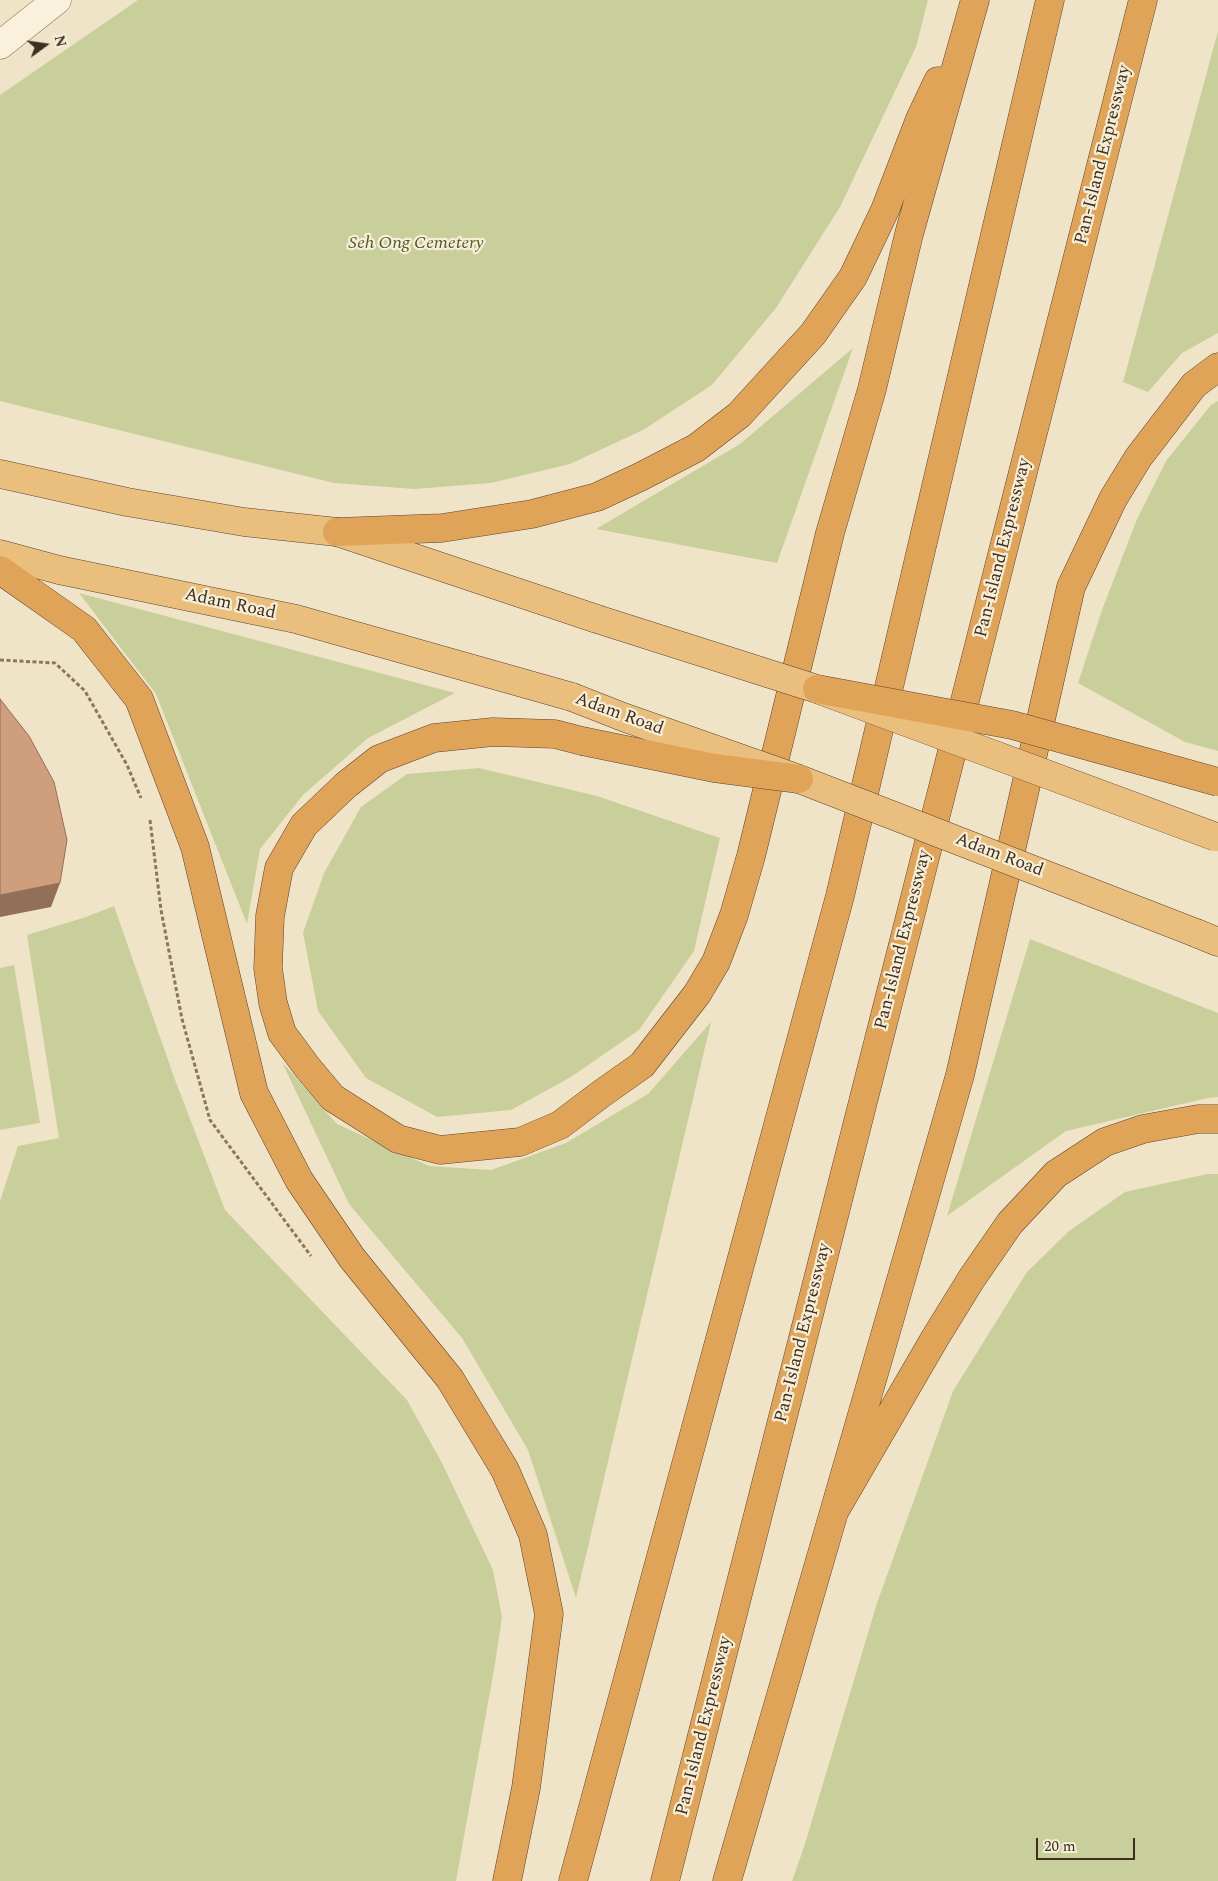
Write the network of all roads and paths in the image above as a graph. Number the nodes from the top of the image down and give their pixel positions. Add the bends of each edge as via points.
1 (57, 0) edge
2 (1050, 0) edge
3 (1143, 0) edge
4 (972, 12) edge
5 (0, 45) edge
6 (1218, 366) edge
7 (0, 474) edge
8 (337, 532) junction
9 (0, 554) edge
10 (0, 570) edge
11 (817, 689) junction
12 (799, 779) junction
13 (1218, 782) edge
14 (1217, 837) edge
15 (1207, 937) edge
16 (1218, 1119) edge
17 (834, 1512) junction
18 (507, 1881) edge
19 (573, 1881) edge
20 (665, 1881) edge
21 (727, 1881) edge

1 - 5 street
2 - 19 highway via 840,896
3 - 20 highway, Pan-Island Expressway
4 - 8 highway via 920,120 897,182 853,277 813,334 739,415 696,448 597,497 532,514 442,528
4 - 12 highway, bridge via 908,234 872,389 830,533 751,856 734,916 716,962 697,994 642,1065 560,1125 520,1142 440,1150 398,1139 333,1098 282,1033 268,968 270,916 279,868 304,825 346,785 380,759 434,738 492,732 554,734 714,768
6 - 17 highway via 1194,385 1138,458 1071,587 960,1075
7 - 8 highway via 234,521
8 - 11 highway, bridge
9 - 12 highway, Adam Road, bridge via 59,570 296,619 572,697
10 - 18 highway via 84,628 139,699 195,847 254,1094 299,1180 352,1258 450,1379 505,1470 533,1535 549,1614 526,1788
11 - 13 highway, bridge via 1012,724
11 - 14 highway, bridge
12 - 15 highway, Adam Road, bridge
16 - 17 highway via 1198,1118 1144,1129 1104,1142 1056,1174 1010,1223 972,1278
17 - 21 highway

